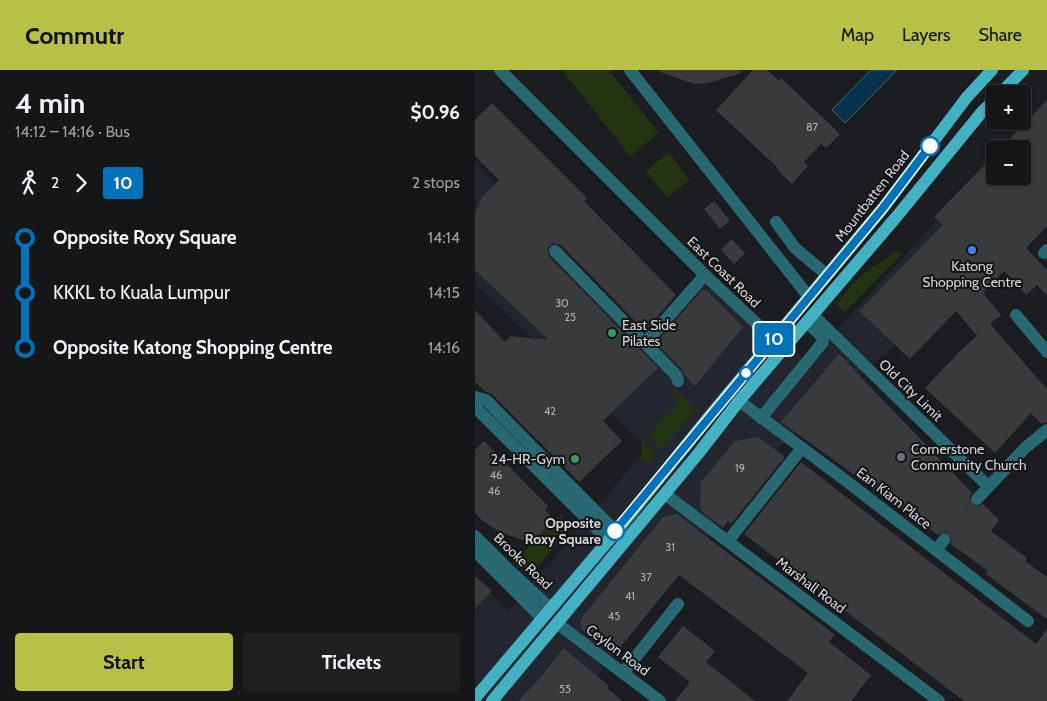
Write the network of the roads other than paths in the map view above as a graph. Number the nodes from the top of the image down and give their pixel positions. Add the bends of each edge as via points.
1 (500, 70) edge
2 (630, 70) edge
3 (992, 70) edge
4 (1023, 70) edge
5 (1009, 85) edge
6 (986, 110) edge
7 (776, 222) dead end
8 (555, 251) dead end
9 (705, 275) junction
10 (827, 275) junction
11 (809, 297) junction
12 (1016, 315) dead end
13 (810, 318) junction
14 (774, 340) junction
15 (645, 343) junction
16 (1047, 352) edge
17 (678, 381) dead end
18 (475, 397) edge
19 (739, 401) junction
20 (475, 402) edge
21 (761, 418) junction
22 (1047, 430) edge
23 (802, 448) junction
24 (554, 478) junction
25 (988, 486) junction
26 (665, 494) junction
27 (977, 499) tunnel mouth
28 (612, 535) junction
29 (475, 536) edge
30 (728, 541) junction
31 (475, 551) edge
32 (678, 604) dead end
33 (546, 613) junction
34 (1028, 621) dead end
35 (558, 624) junction
36 (623, 673) junction
37 (475, 698) edge
38 (492, 701) edge
39 (660, 701) edge
40 (939, 701) edge

1 - 9 street, East Coast Road
2 - 11 street
3 - 10 main road, Mountbatten Road via 967,97 883,208
4 - 5 main road
6 - 13 main road
7 - 10 street via 795,248
8 - 15 street
9 - 14 street, East Coast Road
9 - 15 street
10 - 11 main road, Mountbatten Road
11 - 14 main road, Mountbatten Road
12 - 16 street
13 - 19 main road
13 - 21 street via 823,342
13 - 25 street, Old City Limit
14 - 28 main road
15 - 17 street
18 - 24 street via 486,400
19 - 21 street, Ean Kiam Place
19 - 26 main road
20 - 24 street via 478,410
21 - 23 street, Ean Kiam Place
22 - 25 street
23 - 30 street
23 - 34 street, Ean Kiam Place via 940,545
24 - 28 street
25 - 27 street
26 - 30 street, Marshall Road
26 - 35 main road
28 - 33 main road
29 - 33 street, Brooke Road
30 - 40 street, Marshall Road
31 - 33 street, Brooke Road
32 - 36 street
33 - 37 main road
35 - 36 street, Ceylon Road
35 - 38 main road
36 - 39 street, Ceylon Road

